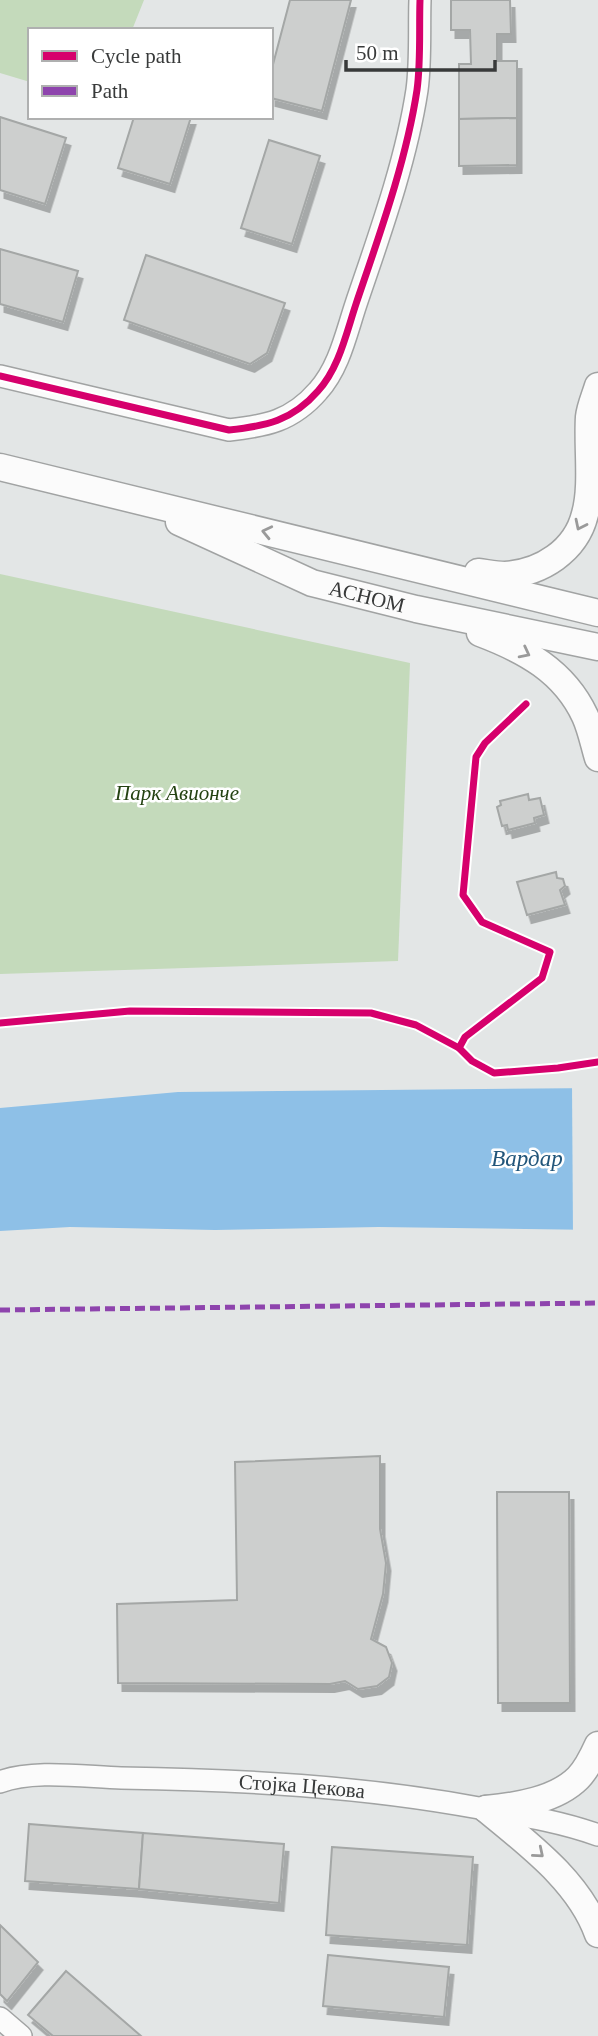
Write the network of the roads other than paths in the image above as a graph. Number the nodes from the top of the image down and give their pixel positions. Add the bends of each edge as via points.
1 (420, 0) edge
2 (0, 376) edge
3 (598, 386) edge
4 (0, 467) edge
5 (151, 505) junction
6 (333, 548) junction
7 (416, 609) junction
8 (598, 613) edge
9 (598, 647) edge
10 (598, 758) edge
11 (598, 1745) edge
12 (0, 1782) edge
13 (486, 1809) junction
14 (598, 1835) edge
15 (598, 1934) edge
16 (0, 2018) edge
17 (21, 2036) edge

1 - 2 street via 417,89 373,254 331,376 301,408 281,420 229,430
3 -> 6 street via 589,415 585,515 573,539 554,560 530,571 504,575
4 - 5 street, АСНОМ
6 -> 5 street, АСНОМ
5 - 7 street, АСНОМ via 192,530 312,583
6 - 8 street, АСНОМ
7 - 9 street, АСНОМ
7 -> 10 street via 499,640 544,663 573,694
11 - 13 street via 578,1778 547,1797
12 - 13 street, Стојка Цекова via 38,1776 247,1780 411,1795
13 - 14 street, Стојка Цекова via 536,1817
13 -> 15 street via 553,1865 592,1916
16 - 17 street

